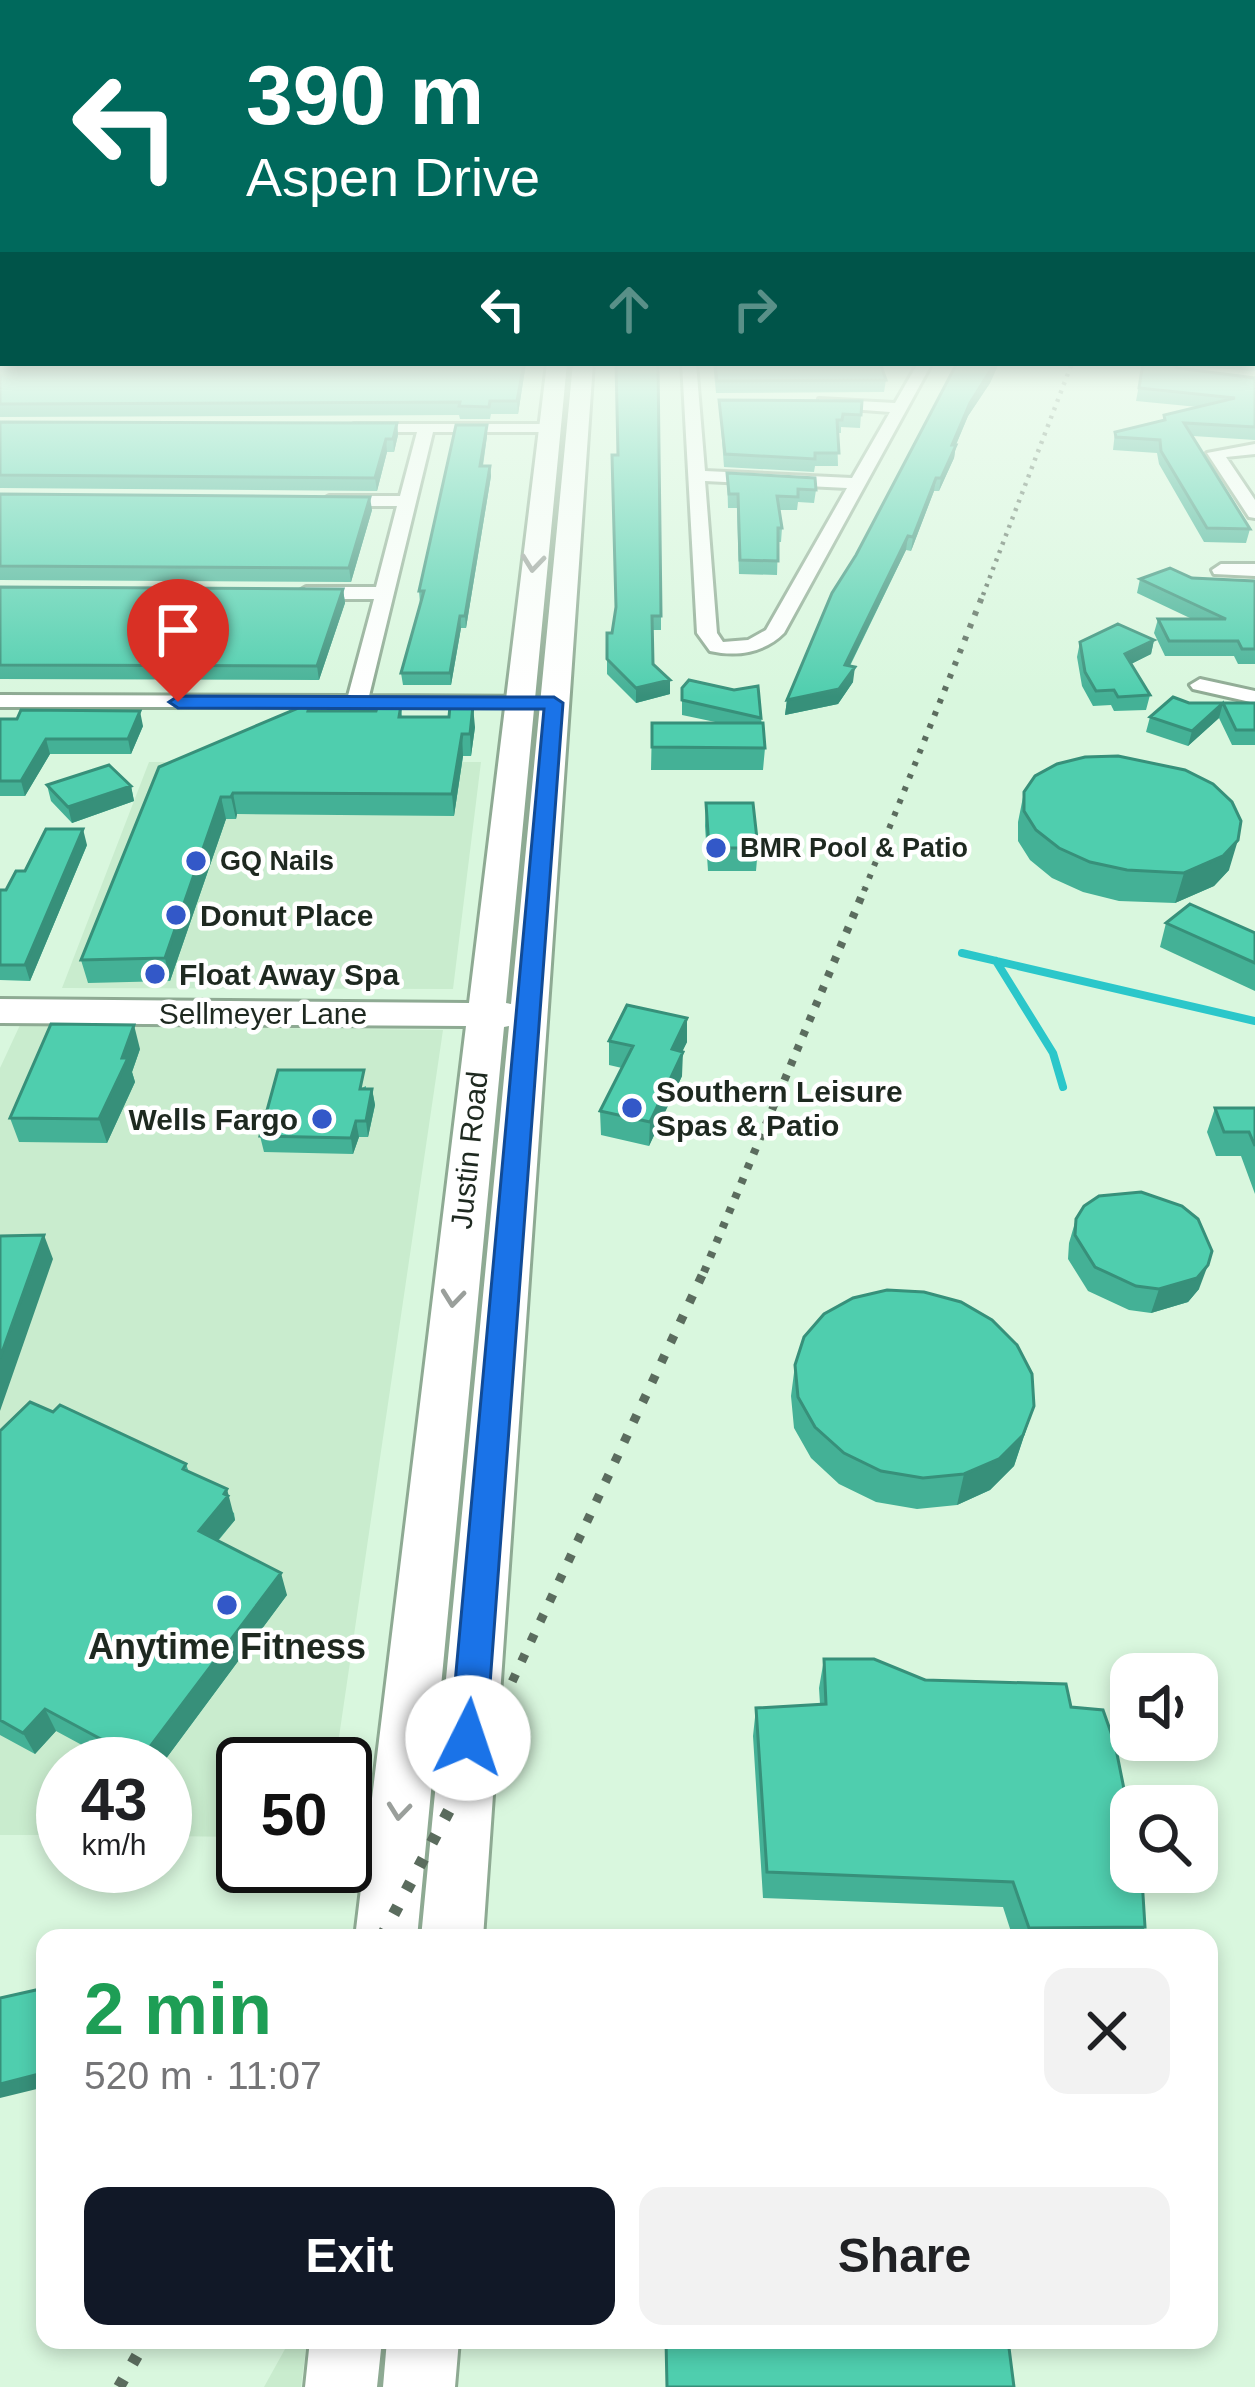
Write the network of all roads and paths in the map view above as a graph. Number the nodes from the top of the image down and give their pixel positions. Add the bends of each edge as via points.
1 (414, 474) edge
2 (542, 474) edge
3 (573, 474) edge
4 (863, 474) edge
5 (1228, 474) edge
6 (697, 476) joint
7 (858, 483) junction
8 (315, 501) edge
9 (407, 501) junction
10 (1255, 513) edge
11 (1221, 569) dead end
12 (1255, 570) edge
13 (294, 592) edge
14 (385, 593) junction
15 (1200, 685) dead end
16 (1255, 697) edge
17 (0, 701) edge
18 (357, 703) junction
19 (518, 703) junction
20 (554, 703) junction
21 (511, 783) junction
22 (538, 864) junction
23 (0, 1011) edge
24 (504, 1015) junction
25 (387, 1929) edge
26 (453, 1929) edge
27 (345, 2349) edge
28 (422, 2349) edge
29 (341, 2387) edge
30 (419, 2387) edge

1 - 9 street
2 -> 19 main road, Justin Road
3 - 20 main road, Justin Road
4 - 7 street
5 - 10 street
6 - 7 street
6 - 7 street via 707,633 717,647 732,649 774,633
8 - 9 street
9 - 14 street
11 - 12 street
13 - 14 street
14 - 18 street
15 - 16 street
17 - 18 street
18 - 19 street
19 - 20 street
19 - 21 main road, Justin Road
20 - 22 main road, Justin Road
21 - 22 main road via 522,855
21 - 24 main road, Justin Road
22 - 24 main road, Justin Road
23 - 24 main road, Sellmeyer Lane
24 -> 25 main road, Justin Road
24 - 26 main road, Justin Road
27 - 29 main road
28 - 30 main road

